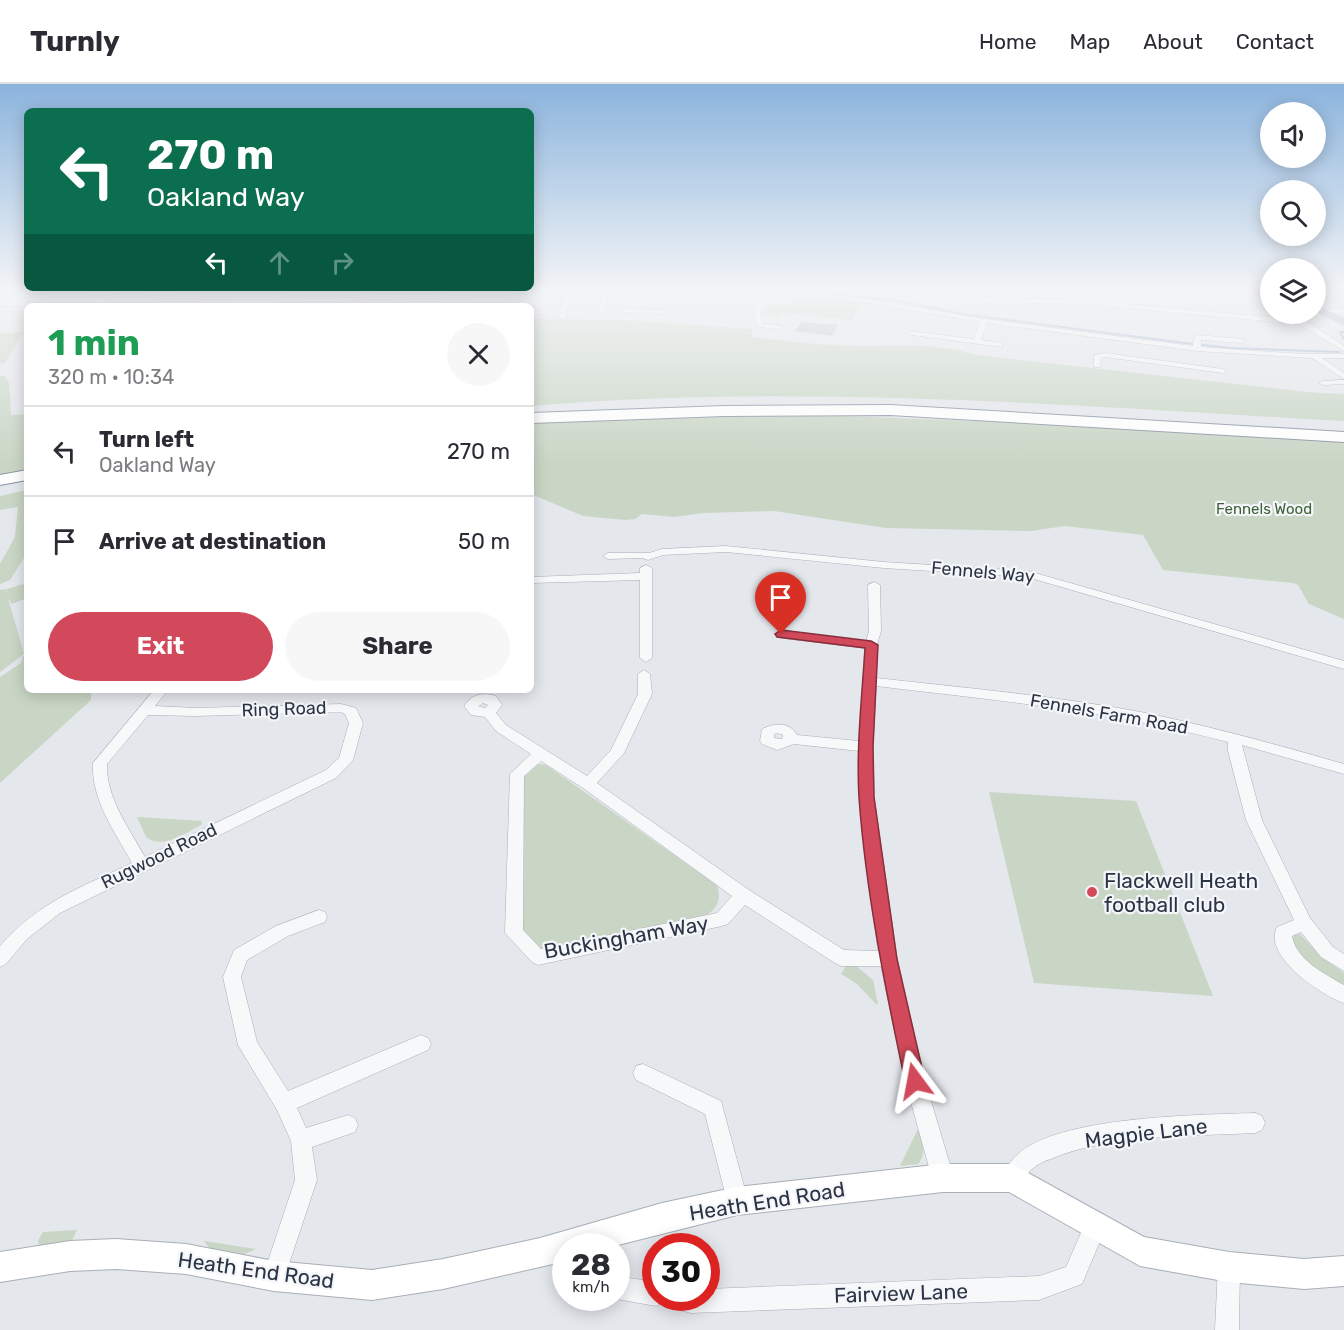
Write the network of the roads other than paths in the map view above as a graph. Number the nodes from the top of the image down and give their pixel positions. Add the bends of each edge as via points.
1 (1136, 349) edge
2 (1257, 349) edge
3 (1314, 356) junction
4 (1344, 356) edge
5 (1132, 358) junction
6 (1097, 365) dead end
7 (1223, 371) dead end
8 (1344, 377) edge
9 (1344, 382) edge
10 (1323, 383) dead end
11 (534, 411) edge
12 (534, 418) edge
13 (1344, 430) edge
14 (1344, 437) edge
15 (24, 476) edge
16 (0, 480) edge
17 (24, 486) edge
18 (0, 490) edge
19 (608, 556) dead end
20 (648, 557) junction
21 (645, 576) junction
22 (534, 580) edge
23 (874, 585) dead end
24 (781, 634) dead end
25 (871, 645) junction
26 (646, 658) dead end
27 (1344, 665) edge
28 (644, 674) dead end
29 (870, 681) junction
30 (159, 693) edge
31 (145, 710) junction
32 (489, 713) dead end
33 (1235, 738) junction
34 (790, 739) dead end
35 (866, 747) junction
36 (540, 754) junction
37 (1344, 769) edge
38 (331, 774) joint
39 (588, 784) junction
40 (141, 864) junction
41 (743, 895) junction
42 (319, 917) dead end
43 (1304, 923) junction
44 (0, 959) edge
45 (888, 959) junction
46 (1344, 963) edge
47 (1344, 995) edge
48 (421, 1044) dead end
49 (643, 1073) dead end
50 (284, 1103) junction
51 (1256, 1123) dead end
52 (348, 1125) dead end
53 (302, 1140) junction
54 (943, 1178) junction
55 (1012, 1178) junction
56 (737, 1201) junction
57 (1095, 1227) junction
58 (0, 1267) edge
59 (1229, 1267) junction
60 (1344, 1271) edge
61 (274, 1276) junction
62 (720, 1300) edge
63 (1227, 1330) edge

1 - 5 street
2 - 3 street
3 - 4 street
3 - 8 street
5 - 6 street via 1105,355 1097,357
5 - 7 street
9 - 10 street
11 - 13 highway via 853,403
12 - 14 highway via 890,410
15 - 16 highway
17 - 18 highway
19 - 20 street, Fennels Way
20 - 21 street
20 - 27 street, Fennels Way via 662,552 726,549 1028,574
21 - 22 street
21 - 26 street
23 - 25 street via 875,631
24 - 25 street
25 - 29 street
28 - 39 street via 645,694 617,753
29 - 33 street, Fennels Farm Road via 1078,706
29 - 35 street
30 - 31 street
31 - 38 street, Ring Road via 351,711 356,723 346,760
31 - 40 street via 100,764 97,775
32 - 36 street via 501,728
33 - 37 street, Fennels Farm Road
33 - 43 street via 1254,820
34 - 35 street
35 - 45 street via 867,797
36 - 39 street
36 - 41 street, Buckingham Way via 517,774 514,933 538,957 722,919
38 - 40 street, Rugwood Road
39 - 41 street
40 - 44 street, Rugwood Road via 54,908 21,934
41 - 45 street via 841,958
42 - 50 street via 282,931 240,954 232,977 248,1045
43 - 46 street via 1327,952
43 - 47 street via 1283,933 1282,944 1314,976
45 - 54 street via 915,1081
48 - 50 street
49 - 56 street via 714,1108
50 - 53 street
51 - 55 street, Magpie Lane via 1139,1130 1062,1144 1026,1160
52 - 53 street
53 - 61 street via 306,1180
54 - 55 street, Heath End Road
54 - 56 street, Heath End Road
55 - 57 street
56 - 61 street, Heath End Road via 540,1253 442,1274 372,1285
57 - 59 street via 1140,1251
57 - 62 street, Fairview Lane via 1074,1276 1039,1288
58 - 61 street, Heath End Road via 70,1256 116,1254 186,1259
59 - 60 street via 1304,1274
59 - 63 street

